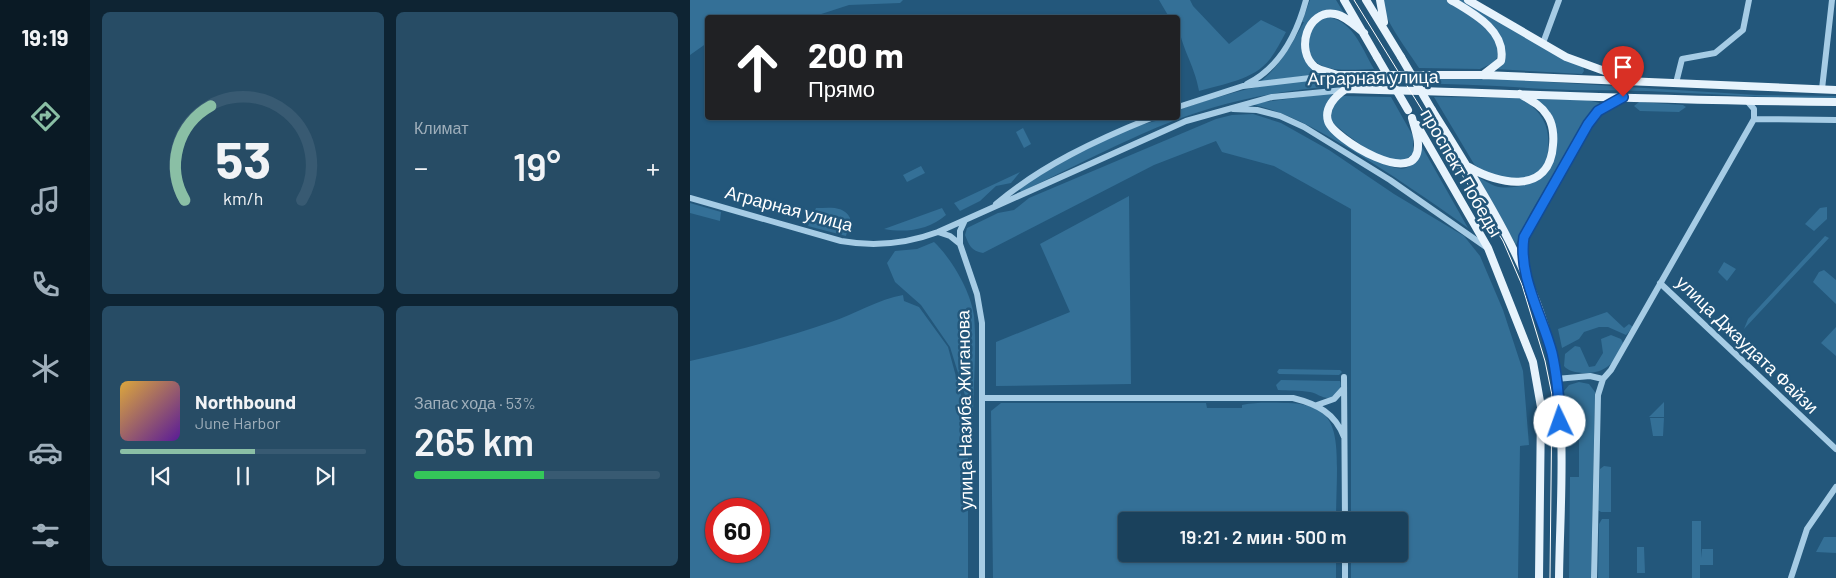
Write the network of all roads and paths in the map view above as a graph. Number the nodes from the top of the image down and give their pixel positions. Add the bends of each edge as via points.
1 (1306, 0) edge
2 (1344, 0) edge
3 (1366, 0) edge
4 (1380, 0) edge
5 (1451, 0) edge
6 (1468, 0) edge
7 (1559, 0) edge
8 (1749, 0) edge
9 (1832, 0) edge
10 (1385, 29) junction
11 (1364, 33) junction
12 (1542, 43) junction
13 (1337, 75) junction
14 (1483, 75) junction
15 (1628, 80) junction
16 (1676, 83) junction
17 (1243, 86) junction
18 (1822, 89) junction
19 (1346, 90) junction
20 (1836, 90) edge
21 (1518, 93) junction
22 (1623, 97) junction
23 (1748, 102) junction
24 (1836, 102) edge
25 (1180, 106) edge
26 (1224, 109) junction
27 (1410, 114) junction
28 (1754, 119) junction
29 (1146, 120) edge
30 (1836, 120) edge
31 (1468, 167) junction
32 (1017, 186) junction
33 (1022, 196) junction
34 (690, 198) edge
35 (993, 206) junction
36 (965, 220) junction
37 (938, 232) junction
38 (960, 244) junction
39 (1488, 248) junction
40 (1527, 280) junction
41 (1660, 283) junction
42 (1344, 377) dead end
43 (1556, 378) junction
44 (1603, 379) junction
45 (1344, 388) junction
46 (983, 398) junction
47 (1317, 405) junction
48 (1344, 437) junction
49 (1836, 449) edge
50 (1836, 487) edge
51 (1345, 512) edge
52 (1345, 562) edge
53 (982, 578) edge
54 (1345, 578) edge
55 (1539, 578) edge
56 (1559, 578) edge
57 (1594, 578) edge
58 (1791, 578) edge

1 - 17 street via 1297,25 1275,64
2 - 11 main road, проспект Победы
3 - 10 main road, проспект Победы
4 - 10 main road
5 - 14 main road via 1492,30 1502,46 1501,61
6 - 12 main road
7 - 12 street
8 - 16 street via 1743,30 1715,53 1682,59
9 - 18 street
10 - 31 main road, проспект Победы, bridge
11 - 13 main road via 1335,14 1322,16 1313,22 1305,40 1307,57 1317,68
11 - 27 main road, проспект Победы, bridge
12 - 15 main road
13 - 14 main road, Аграрная улица
13 - 17 street, Аграрная улица
14 - 15 main road, Аграрная улица
15 - 16 main road, Аграрная улица
16 - 18 main road, Аграрная улица
17 - 25 street, Аграрная улица
18 - 20 main road, Аграрная улица
19 - 21 main road, Аграрная улица
19 - 26 street, Аграрная улица via 1272,97
19 - 27 main road via 1337,94 1330,104 1327,116 1330,126 1388,163 1405,163 1416,155 1419,145
21 - 22 main road, Аграрная улица
21 - 31 main road via 1538,104 1548,116 1554,142 1547,168 1527,180 1508,182 1497,181
22 - 23 main road, Аграрная улица
22 - 40 main road via 1598,111 1588,124 1526,230 1522,246
23 - 24 main road, Аграрная улица
23 - 28 street via 1754,108
26 - 33 street, Аграрная улица via 1163,130
26 - 39 street via 1257,110 1304,127 1390,180
27 - 39 main road, проспект Победы
28 - 30 street
28 - 41 street
29 - 32 street, Аграрная улица via 1096,141
31 - 40 main road, проспект Победы
32 - 33 street via 1016,194
32 - 35 street, Аграрная улица
33 - 35 street, Аграрная улица
34 - 37 street, Аграрная улица via 856,244 896,244
35 - 36 street, Аграрная улица
36 - 37 street, Аграрная улица
36 - 38 street, улица Назиба Жиганова via 960,231
37 - 38 street
38 - 46 street, улица Назиба Жиганова via 980,310
39 - 55 main road, проспект Победы via 1539,384
40 - 43 main road, проспект Победы via 1552,353
41 - 44 street
41 - 49 street, улица Джаудата Файзи
42 - 45 street
43 - 44 street via 1590,376
43 - 56 main road, проспект Победы via 1560,438
44 - 57 street via 1598,396
45 - 47 street via 1334,399
45 - 48 street
46 - 47 street via 1293,398
46 - 53 street, улица Назиба Жиганова
47 - 48 street via 1339,424
48 - 51 street
50 - 58 street via 1807,529
52 - 54 street

